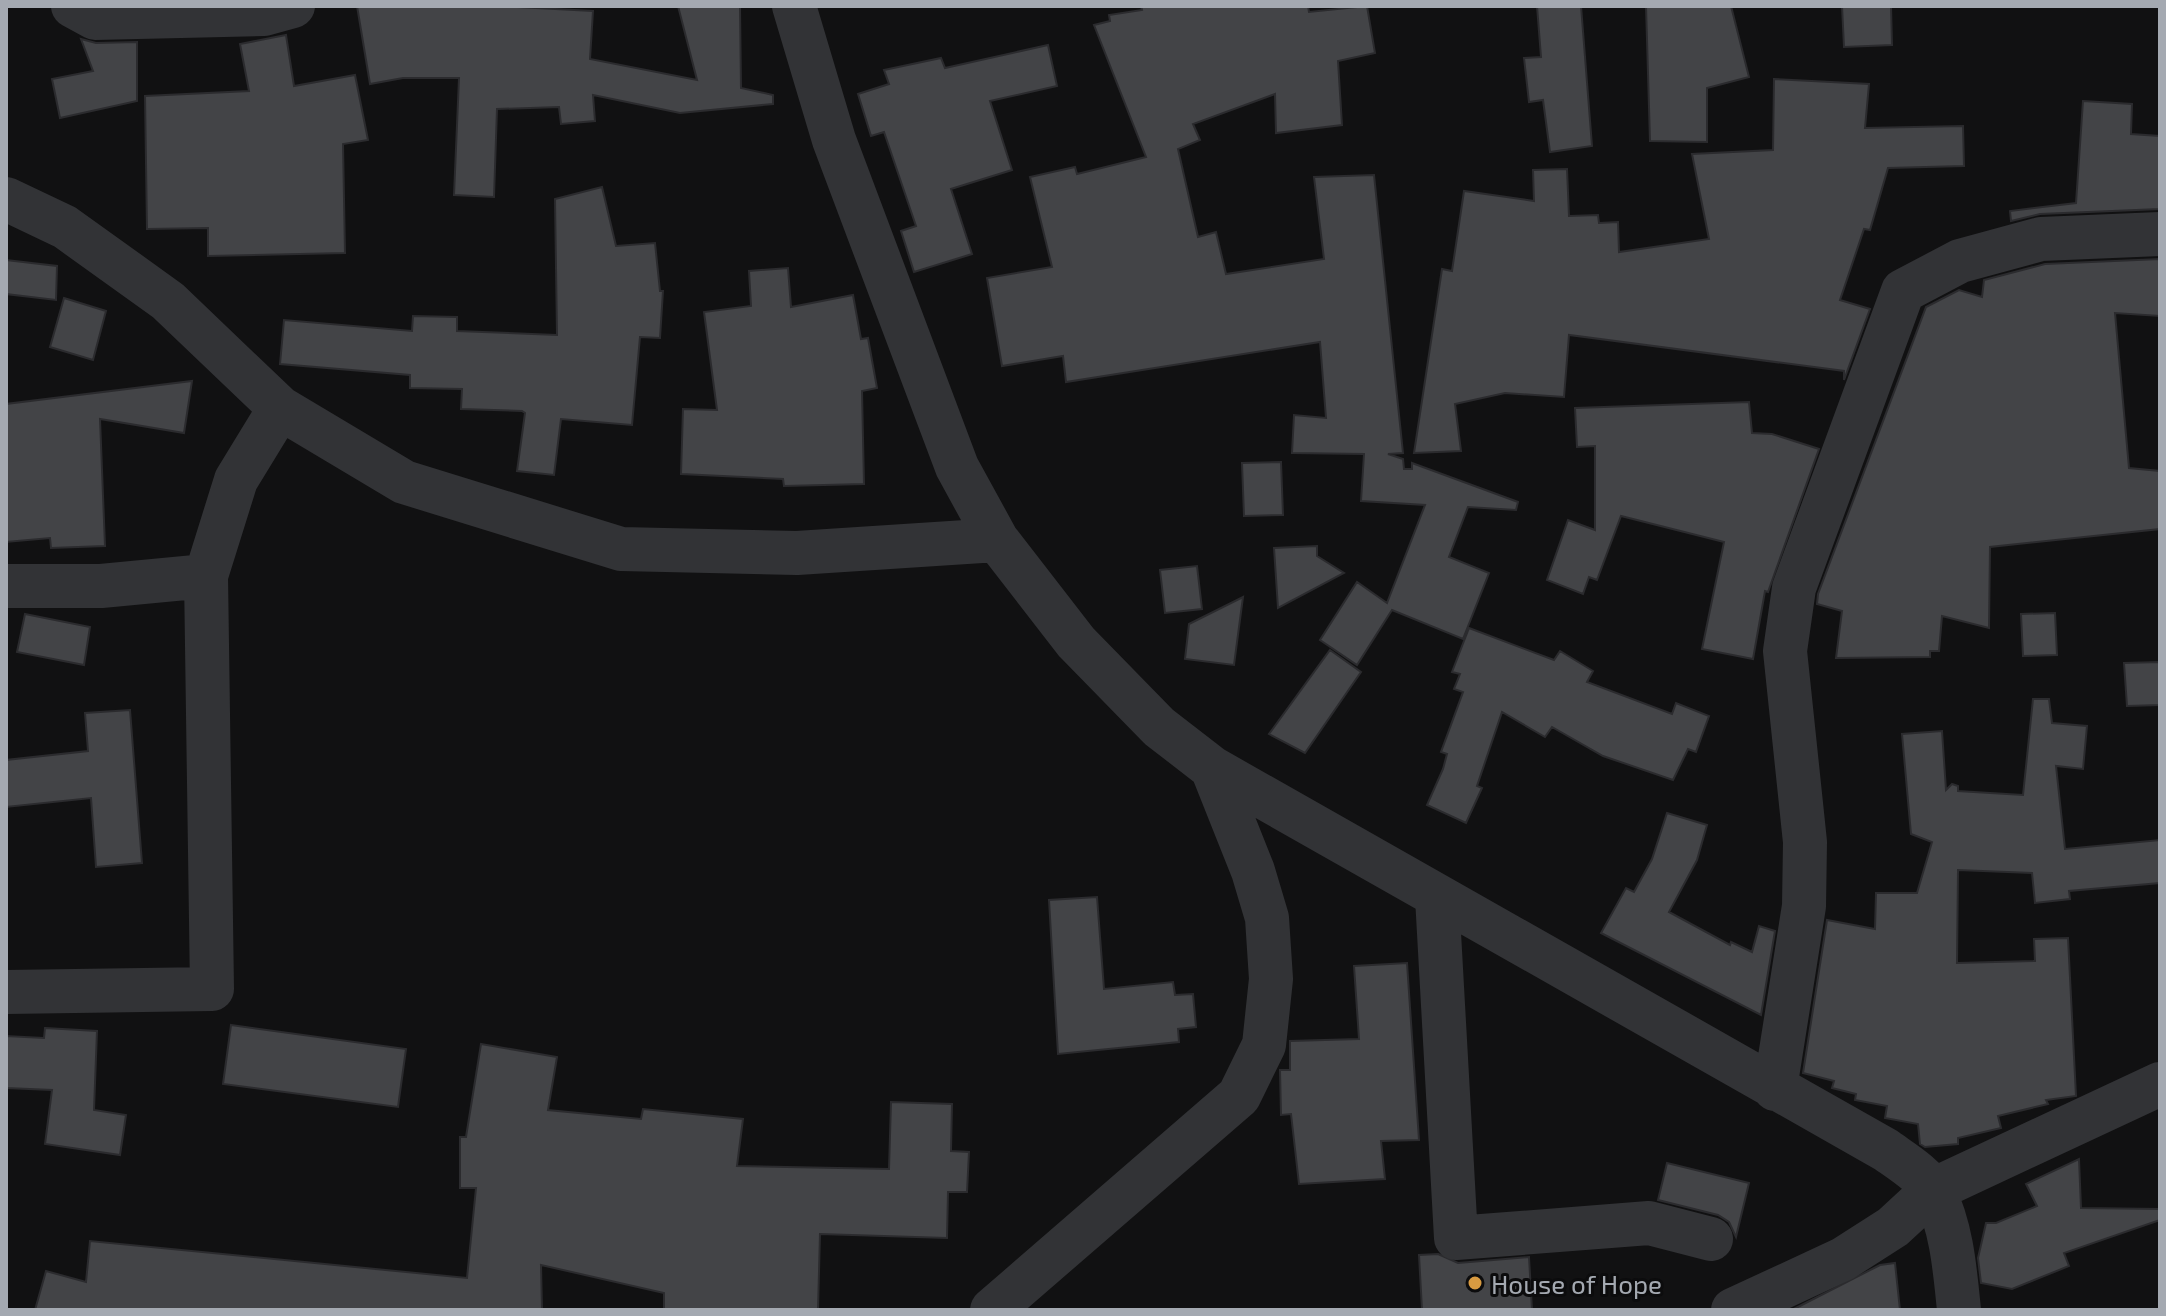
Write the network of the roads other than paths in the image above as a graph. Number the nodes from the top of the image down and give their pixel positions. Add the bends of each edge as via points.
1 (73, 6) edge
2 (293, 6) edge
3 (794, 6) edge
4 (6, 199) edge
5 (2160, 234) edge
6 (280, 408) junction
7 (997, 540) junction
8 (206, 576) junction
9 (6, 586) edge
10 (1212, 768) junction
11 (1437, 897) junction
12 (6, 992) edge
13 (2160, 1084) edge
14 (1775, 1089) junction
15 (1933, 1190) junction
16 (1711, 1239) dead end
17 (992, 1310) edge
18 (1733, 1310) edge
19 (1959, 1310) edge

1 - 2 street via 95,18 264,14
3 - 7 street via 834,140 952,452
4 - 6 street via 65,227 168,301
5 - 14 street via 2041,239 1960,261 1903,291 1794,588 1785,651 1805,842 1804,906
6 - 7 street via 404,482 621,549 797,553
6 - 8 street via 236,480
7 - 10 street via 1076,642 1159,727
8 - 9 street via 101,586
8 - 12 street via 212,989
10 - 11 street
10 - 17 street via 1267,918 1271,979 1264,1045 1239,1096
11 - 14 street
11 - 16 street via 1456,1238 1649,1223
13 - 15 street
14 - 15 street via 1886,1150
15 - 18 street via 1893,1227 1843,1259
15 - 19 street via 1953,1251

